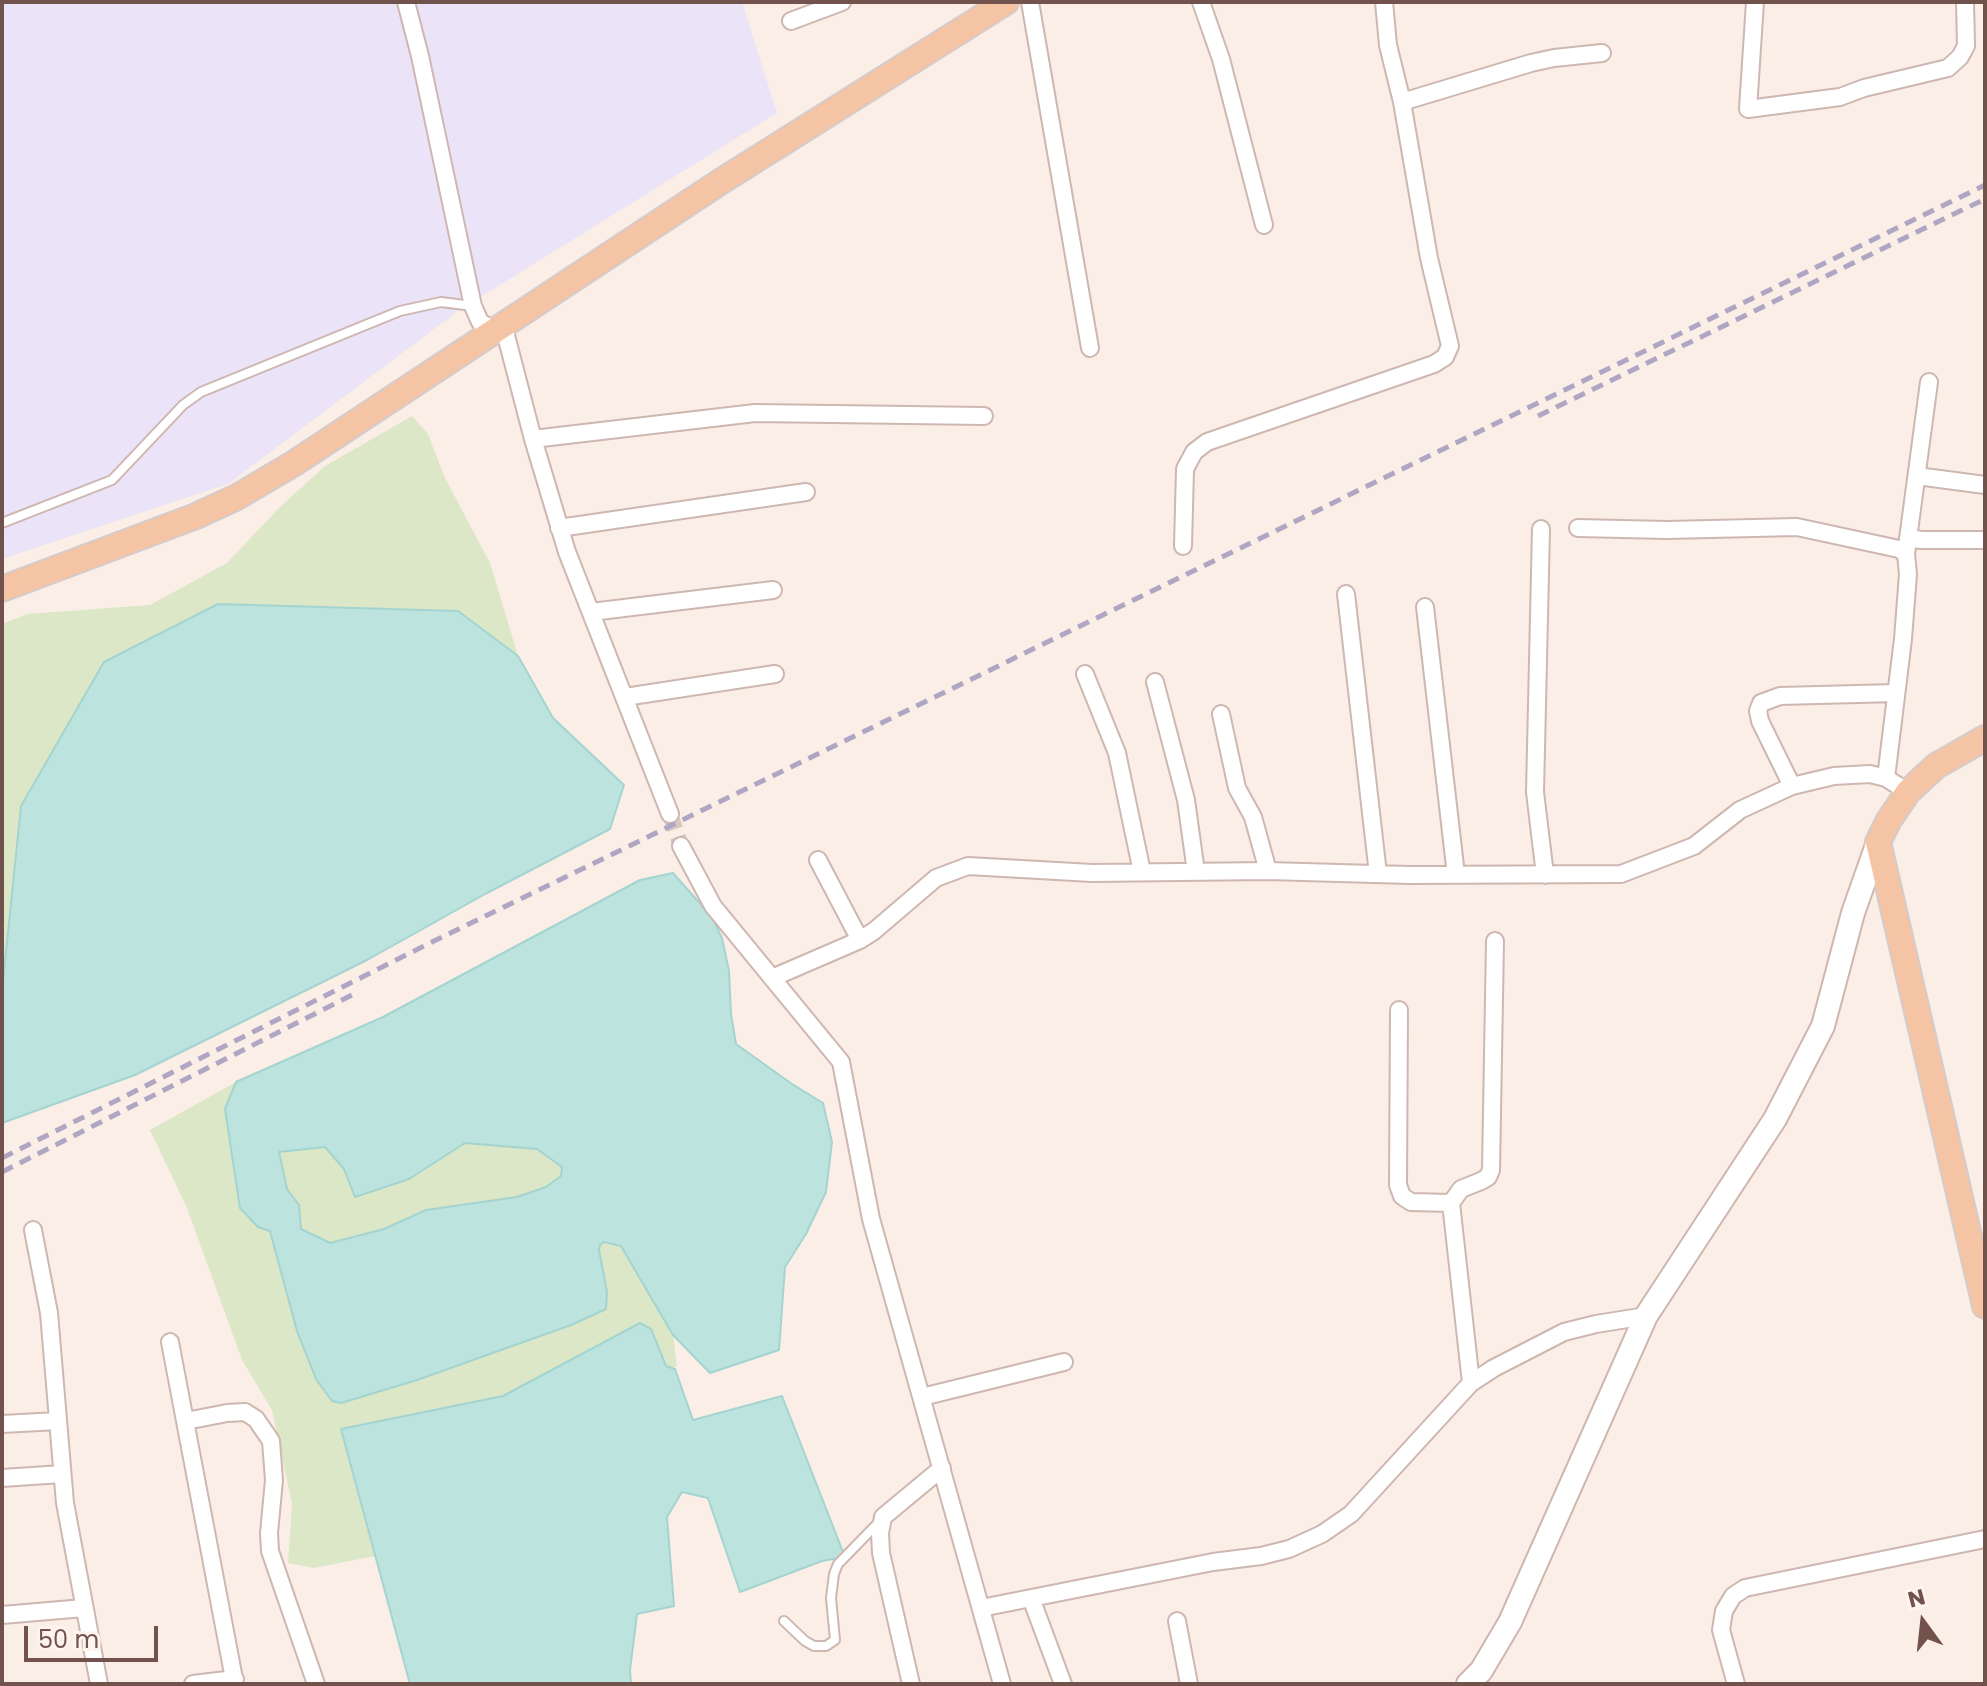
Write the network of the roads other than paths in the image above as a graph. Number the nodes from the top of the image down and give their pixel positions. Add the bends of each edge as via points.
1 (406, 2) edge
2 (842, 2) edge
3 (1006, 2) edge
4 (1030, 2) edge
5 (1201, 2) edge
6 (1384, 2) edge
7 (1755, 2) edge
8 (1965, 2) edge
9 (791, 21) dead end
10 (1602, 53) dead end
11 (1402, 102) junction
12 (1264, 225) dead end
13 (473, 306) junction
14 (499, 327) junction
15 (1090, 348) dead end
16 (1929, 382) dead end
17 (984, 416) dead end
18 (533, 439) junction
19 (1917, 476) junction
20 (1985, 485) edge
21 (806, 492) dead end
22 (2, 523) edge
23 (559, 528) junction
24 (1578, 528) dead end
25 (1541, 529) dead end
26 (1985, 540) edge
27 (1183, 546) dead end
28 (1907, 546) junction
29 (2, 589) edge
30 (773, 590) dead end
31 (1346, 594) dead end
32 (1425, 607) dead end
33 (591, 612) junction
34 (775, 674) dead end
35 (1085, 674) dead end
36 (1155, 682) dead end
37 (1896, 693) junction
38 (625, 697) junction
39 (1221, 714) dead end
40 (1985, 738) edge
41 (1886, 778) junction
42 (1792, 786) junction
43 (1908, 792) junction
44 (670, 814) tunnel mouth
45 (1878, 842) junction
46 (681, 846) tunnel mouth
47 (818, 860) dead end
48 (1268, 871) junction
49 (1142, 872) junction
50 (1196, 872) junction
51 (1378, 874) junction
52 (1456, 875) junction
53 (1545, 875) junction
54 (860, 940) junction
55 (1495, 941) dead end
56 (772, 978) junction
57 (1399, 1010) dead end
58 (1451, 1203) junction
59 (33, 1230) dead end
60 (1985, 1306) edge
61 (1646, 1316) junction
62 (170, 1342) dead end
63 (1064, 1362) dead end
64 (1471, 1383) junction
65 (922, 1397) junction
66 (58, 1421) junction
67 (186, 1421) junction
68 (2, 1424) edge
69 (942, 1468) junction
70 (62, 1474) junction
71 (2, 1478) edge
72 (883, 1517) junction
73 (1985, 1539) edge
74 (1031, 1598) junction
75 (84, 1608) junction
76 (981, 1608) junction
77 (2, 1615) edge
78 (784, 1621) dead end
79 (1177, 1621) dead end
80 (235, 1682) edge
81 (99, 1684) edge
82 (193, 1684) edge
83 (316, 1684) edge
84 (911, 1684) edge
85 (1002, 1684) edge
86 (1063, 1684) edge
87 (1189, 1684) edge
88 (1468, 1684) edge
89 (1736, 1684) edge

1 - 13 street
2 - 9 street
3 - 14 main road
4 - 15 street
5 - 12 street
6 - 11 street
7 - 8 street via 1748,109 1840,97 1948,68 1966,46
10 - 11 street via 1554,58
11 - 27 street via 1426,246 1450,346 1445,357 1207,442 1185,469
13 - 14 street via 480,322
13 - 22 lane via 441,302 400,311 201,392 112,480
14 - 18 street
14 - 29 main road via 237,497
16 - 19 street
17 - 18 street via 755,413
18 - 23 street
19 - 20 street
19 - 28 street
21 - 23 street
23 - 33 street
24 - 28 street via 1797,527 1899,549
25 - 53 street via 1535,792
26 - 28 street via 1921,540
28 - 37 street
30 - 33 street
31 - 51 street
32 - 52 street
33 - 38 street
34 - 38 street
35 - 49 street via 1117,753
36 - 50 street via 1186,800
37 - 41 street
37 - 42 street via 1780,696 1761,703 1760,721
38 - 44 street
39 - 48 street via 1237,788 1253,817
40 - 43 main road via 1936,766
41 - 42 street via 1855,773
41 - 43 street
42 - 53 street via 1740,810 1694,846 1655,862 1621,874
43 - 45 main road
45 - 60 main road
45 - 61 main road via 1823,1026 1775,1119
46 - 56 street via 713,906
47 - 54 street
48 - 50 street
48 - 51 street
49 - 50 street
49 - 54 street via 968,866 936,878
51 - 52 street
52 - 53 street
54 - 56 street
55 - 58 street via 1491,1170 1488,1177 1461,1189
56 - 65 street via 841,1062 871,1219
57 - 58 street via 1398,1185 1411,1202
58 - 64 street
59 - 66 street via 49,1313
61 - 64 street via 1564,1332
61 - 88 main road via 1510,1622
62 - 67 street
63 - 65 street
64 - 74 street via 1351,1514 1322,1534 1261,1556
65 - 69 street
66 - 68 street
66 - 70 street
67 - 80 street
67 - 83 street via 245,1412 271,1441 270,1551
69 - 72 street
69 - 76 street
70 - 71 street
70 - 75 street
72 - 78 lane via 834,1574 835,1640 814,1646
72 - 84 street via 881,1553
73 - 89 street via 1745,1588 1724,1611 1721,1630
74 - 76 street
74 - 86 street
75 - 77 street
75 - 81 street
76 - 85 street
79 - 87 street
80 - 82 street

